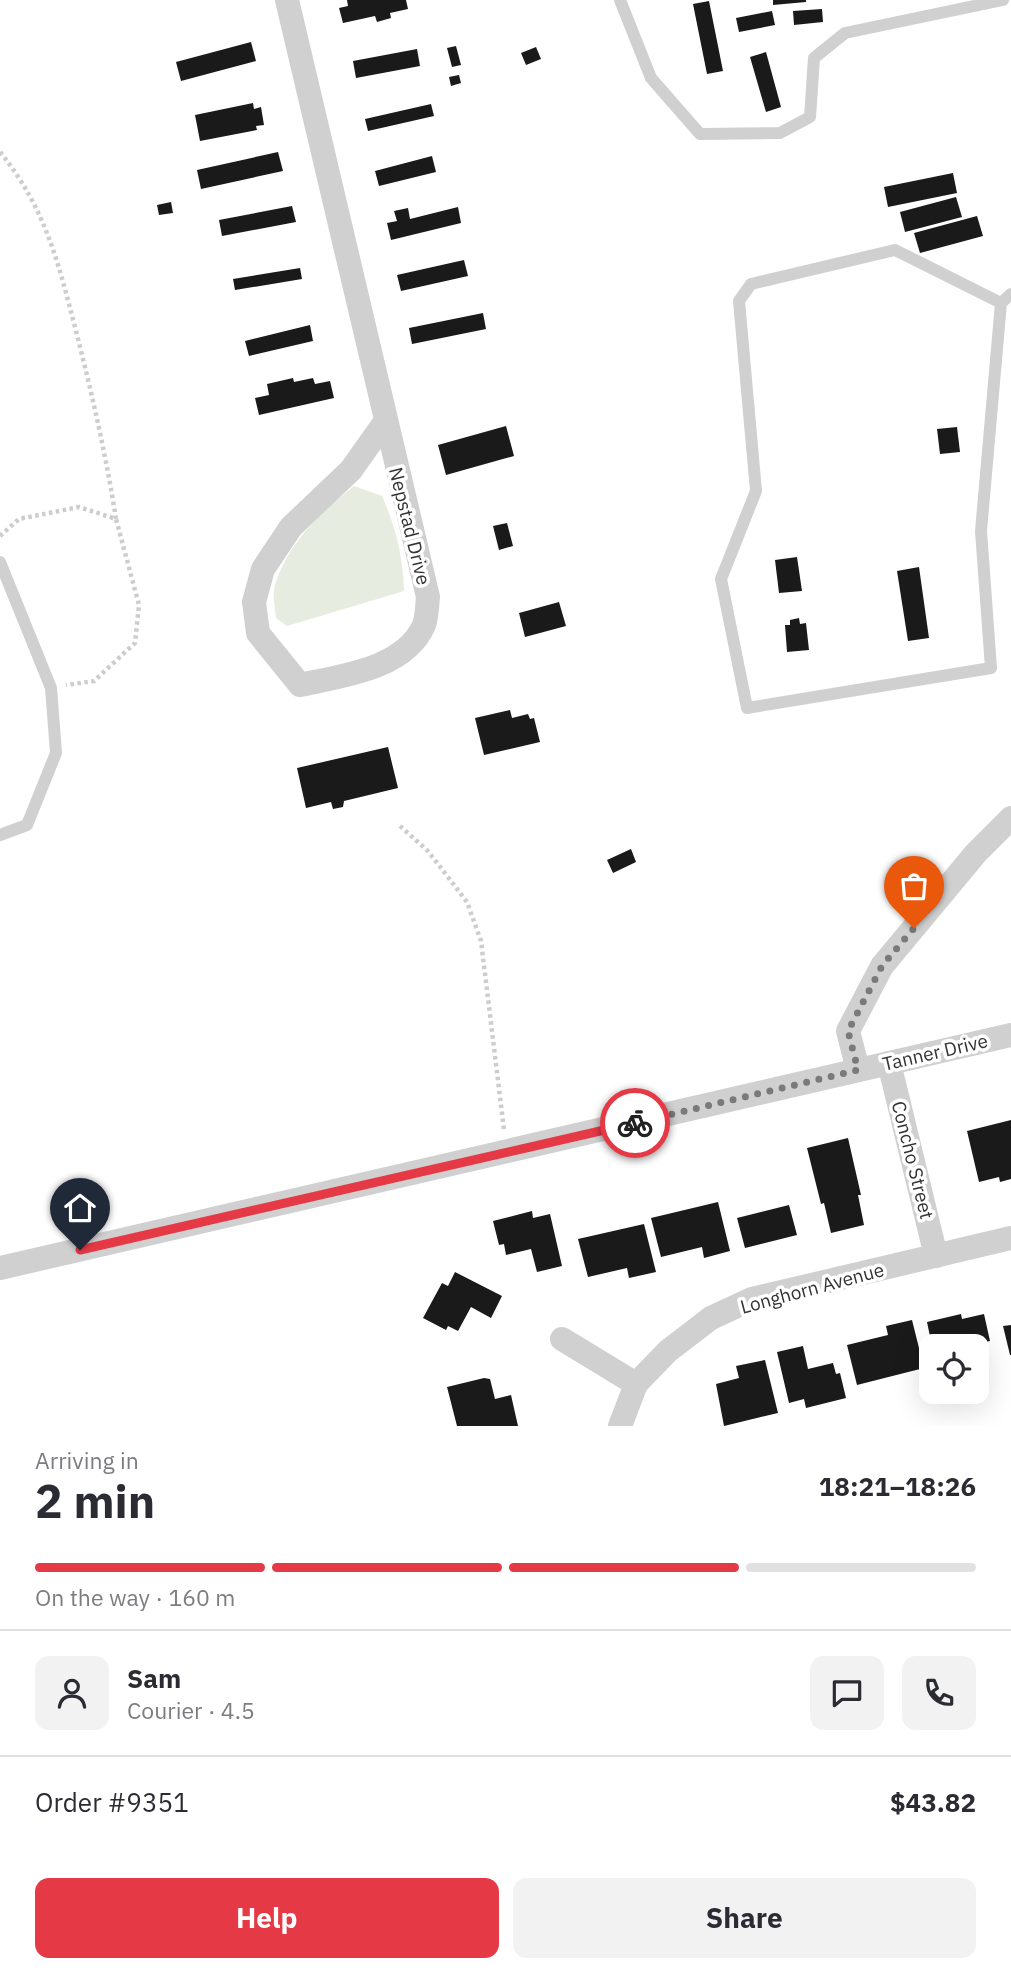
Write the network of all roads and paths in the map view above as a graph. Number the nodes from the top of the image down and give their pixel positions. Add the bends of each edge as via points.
1 (287, 0) edge
2 (620, 0) edge
3 (1003, 0) edge
4 (0, 152) edge
5 (1011, 294) edge
6 (1001, 303) junction
7 (385, 422) junction
8 (116, 519) junction
9 (0, 536) edge
10 (0, 562) edge
11 (51, 688) junction
12 (1011, 818) edge
13 (400, 826) dead end
14 (0, 835) edge
15 (1011, 1034) edge
16 (889, 1063) junction
17 (858, 1070) junction
18 (509, 1151) junction
19 (1011, 1238) edge
20 (936, 1256) junction
21 (0, 1269) edge
22 (562, 1339) dead end
23 (636, 1384) junction
24 (620, 1426) edge

1 - 7 street, Nepstad Drive
2 - 3 lane via 651,78 700,134 780,133 810,117 814,58 845,33
4 - 8 path via 22,178 51,237 101,428
5 - 6 lane
6 - 6 lane via 981,531 991,668 747,708 721,579 756,491 739,301 751,284 895,250
7 - 7 street, Nepstad Drive via 428,597 424,625 398,656 366,670 300,685 258,634 254,602 263,569 290,527 351,470
8 - 9 path via 79,507 19,519
8 - 11 path via 139,605 135,643 94,681
10 - 11 lane
11 - 14 lane via 56,754 27,825
12 - 17 street via 882,966 848,1031
13 - 18 path via 428,851 467,902 481,941
15 - 16 street, Tanner Drive
16 - 17 street, Tanner Drive
16 - 20 street, Concho Street
17 - 18 street, Tanner Drive
18 - 21 street, Tanner Drive
19 - 20 street, Longhorn Avenue
20 - 23 street, Longhorn Avenue via 752,1299 711,1318 668,1350
22 - 23 street
23 - 24 street

